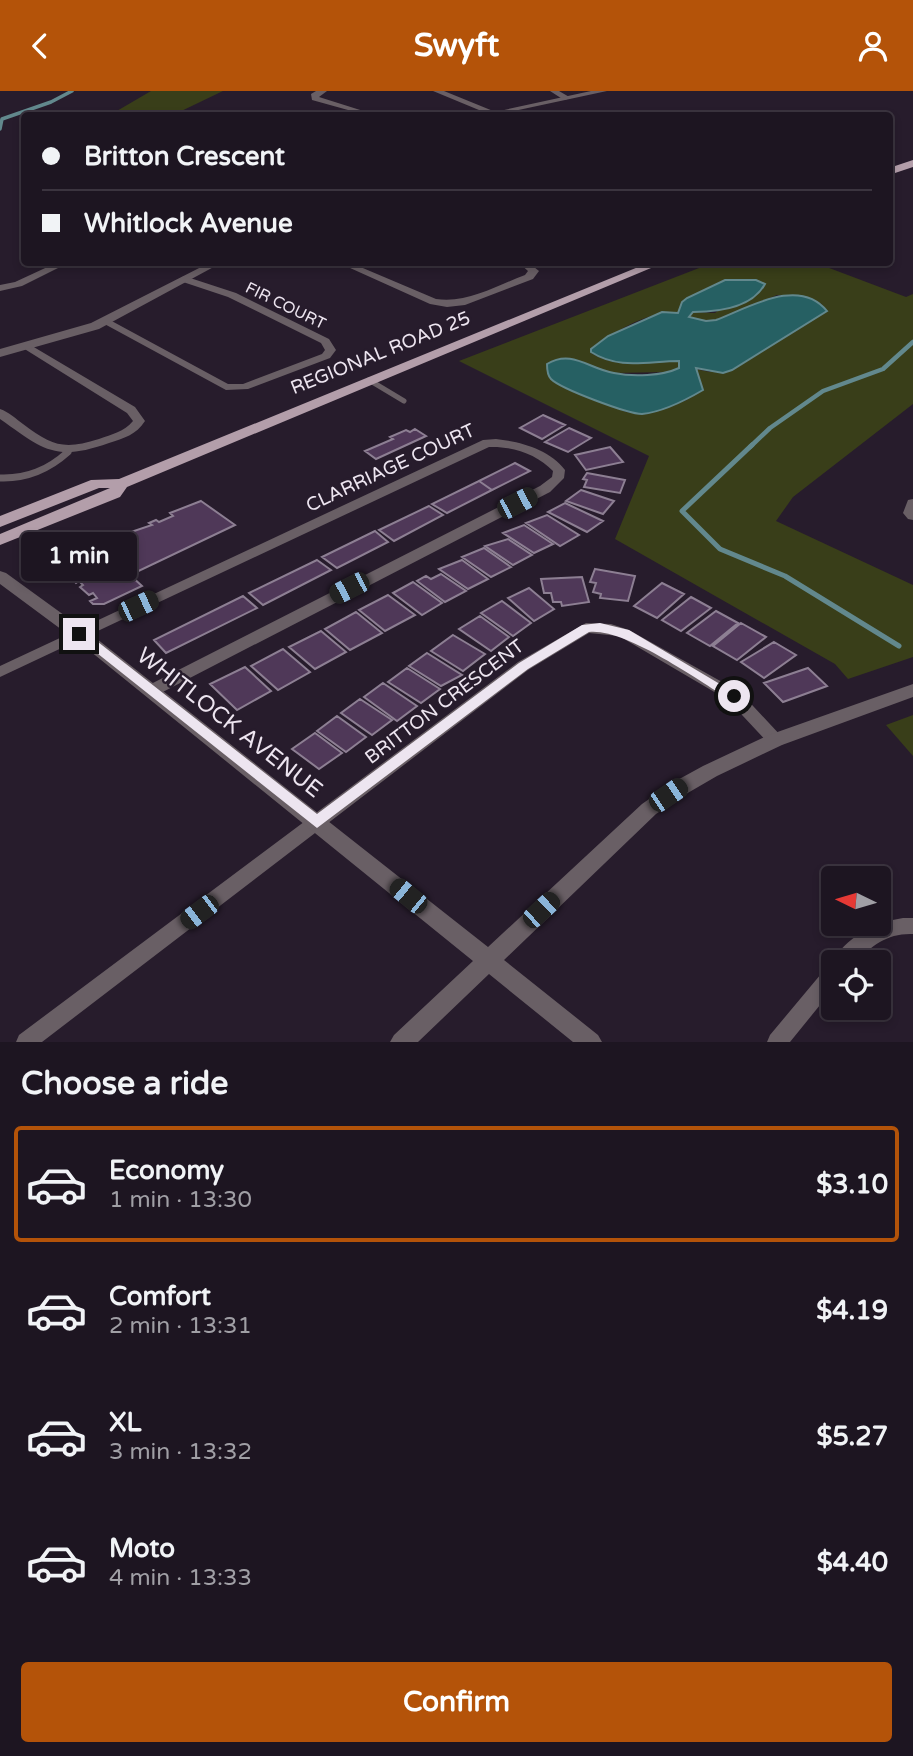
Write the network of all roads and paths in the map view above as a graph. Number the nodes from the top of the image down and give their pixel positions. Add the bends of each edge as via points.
1 (323, 91) edge
2 (437, 91) edge
3 (554, 91) edge
4 (603, 91) edge
5 (567, 98) junction
6 (362, 112) edge
7 (484, 112) edge
8 (499, 112) edge
9 (913, 163) edge
10 (893, 170) edge
11 (56, 266) edge
12 (210, 266) edge
13 (351, 266) edge
14 (528, 266) edge
15 (650, 266) edge
16 (184, 279) junction
17 (0, 288) edge
18 (104, 321) junction
19 (26, 346) junction
20 (0, 353) edge
21 (369, 380) junction
22 (404, 401) dead end
23 (0, 413) edge
24 (68, 452) junction
25 (0, 478) edge
26 (121, 484) junction
27 (913, 503) edge
28 (913, 516) edge
29 (0, 522) edge
30 (0, 540) edge
31 (0, 576) edge
32 (79, 634) junction
33 (0, 671) edge
34 (913, 690) edge
35 (151, 691) junction
36 (776, 741) junction
37 (317, 822) junction
38 (913, 926) edge
39 (855, 950) edge
40 (488, 960) junction
41 (821, 989) edge
42 (26, 1042) edge
43 (402, 1042) edge
44 (590, 1042) edge
45 (777, 1042) edge

1 - 6 street via 315,98
2 - 7 street
3 - 5 street
4 - 5 street
5 - 8 street
9 - 10 main road
11 - 17 street
12 - 16 street
13 - 14 street via 434,302 453,304 530,277 534,271
15 - 21 main road, REGIONAL ROAD 25
16 - 18 street
16 - 18 street, FIR COURT via 232,295 325,341 331,351 244,387 226,387
18 - 19 street
19 - 20 street
19 - 24 street via 137,415 139,421 130,431
21 - 22 lane
21 - 26 main road, REGIONAL ROAD 25
23 - 24 street via 53,449
24 - 25 lane via 52,467 23,478
26 - 29 main road, REGIONAL ROAD 25 via 97,483
26 - 30 main road, REGIONAL ROAD 25 via 114,493
27 - 28 street
31 - 32 street, WHITLOCK AVENUE
32 - 33 street
32 - 35 street, WHITLOCK AVENUE
32 - 35 street, CLARRIAGE COURT via 488,443 511,443 559,470 558,478 545,489
34 - 36 street
35 - 37 street, WHITLOCK AVENUE
36 - 37 street, BRITTON CRESCENT via 734,696 624,633 586,628 523,666
36 - 40 street via 688,781 649,809
37 - 40 street, WHITLOCK AVENUE
37 - 42 street, BRITTON CRESCENT
38 - 39 street via 899,925 867,938
40 - 43 street
40 - 44 street, WHITLOCK AVENUE
41 - 45 street

